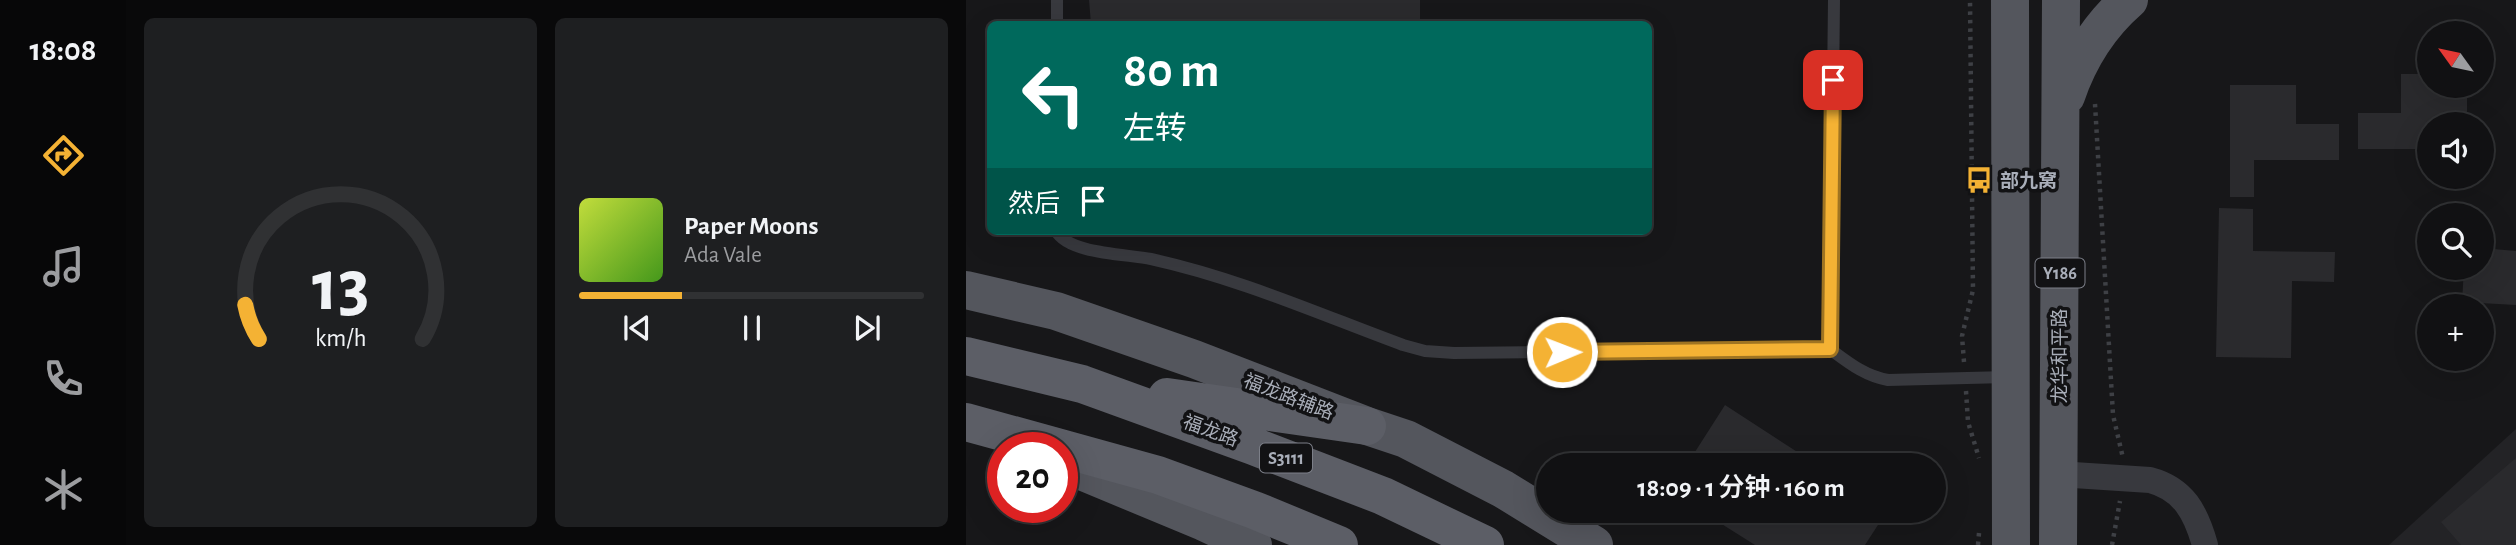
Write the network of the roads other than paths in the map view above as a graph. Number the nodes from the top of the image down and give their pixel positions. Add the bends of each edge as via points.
1 (1057, 0) edge
2 (1834, 0) edge
3 (2010, 0) edge
4 (2061, 0) edge
5 (2129, 0) edge
6 (1057, 21) edge
7 (2078, 108) junction
8 (1060, 235) edge
9 (966, 290) edge
10 (1830, 349) junction
11 (966, 356) edge
12 (2011, 377) junction
13 (1082, 384) junction
14 (966, 422) edge
15 (1367, 426) junction
16 (989, 432) edge
17 (1078, 470) edge
18 (2059, 474) junction
19 (1254, 545) edge
20 (1339, 545) edge
21 (1485, 545) edge
22 (1594, 545) edge
23 (2011, 545) edge
24 (2058, 545) edge
25 (2205, 545) edge

1 - 6 lane
2 - 10 lane
3 - 12 main road, Y186
4 - 7 main road, 龙华和平路 / Y186
5 - 7 main road via 2110,16 2073,76
7 - 18 main road, 龙华和平路 / Y186
8 - 10 lane via 1070,244 1215,275 1425,351
9 - 15 main road, 福龙路辅路 via 1056,312
10 - 12 lane via 1857,369 1888,380
11 - 13 highway, 福龙路 / S3111
12 - 23 main road, Y186
13 - 15 highway
13 - 21 highway, 福龙路 / S3111 via 1383,496
14 - 16 main road
14 - 20 highway via 1158,475
15 - 22 main road, 福龙路辅路 via 1456,463
17 - 19 main road
18 - 24 main road, 龙华和平路 / Y186
18 - 25 street via 2163,483 2189,505

